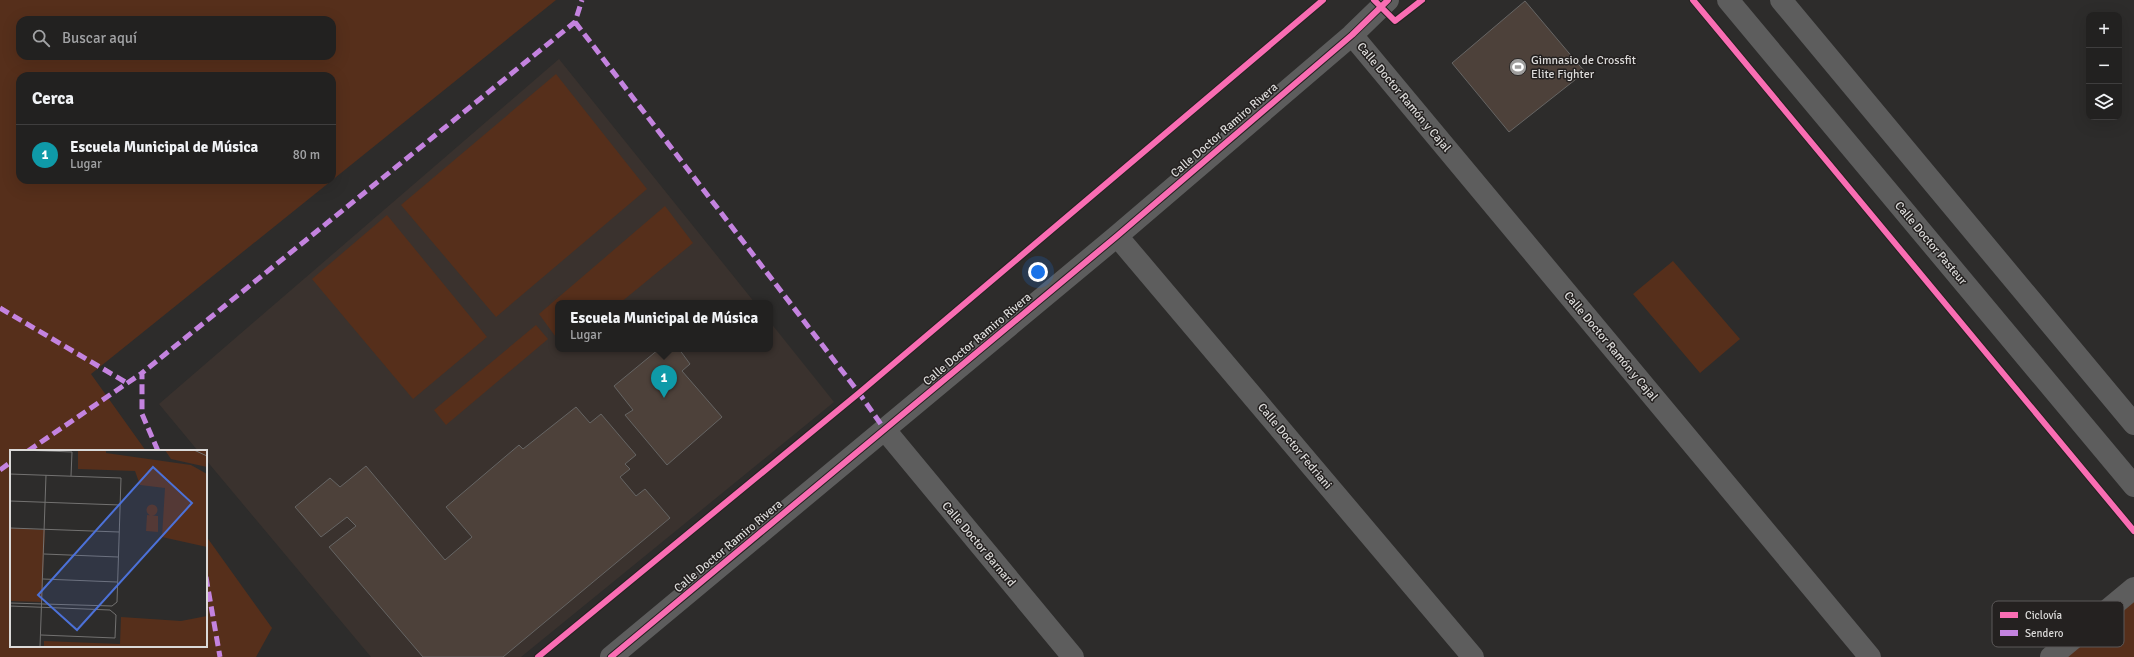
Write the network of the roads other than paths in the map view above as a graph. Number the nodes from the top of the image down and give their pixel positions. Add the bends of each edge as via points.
1 (1388, 0) edge
2 (1728, 0) edge
3 (1781, 0) edge
4 (1352, 35) junction
5 (1117, 236) junction
6 (2134, 424) edge
7 (885, 430) junction
8 (2134, 486) edge
9 (2134, 588) edge
10 (2118, 601) edge
11 (2063, 647) edge
12 (622, 654) edge
13 (1073, 657) edge
14 (1473, 657) edge
15 (1870, 657) edge
16 (2051, 657) edge

1 - 4 street, Calle Doctor Ramiro Rivera
2 - 8 street, Calle Doctor Pasteur
3 - 6 street
4 - 5 street, Calle Doctor Ramiro Rivera
4 - 15 street, Calle Doctor Ramón y Cajal
5 - 7 street, Calle Doctor Ramiro Rivera
5 - 14 street, Calle Doctor Fedriani
7 - 12 street, Calle Doctor Ramiro Rivera
7 - 13 street, Calle Doctor Barnard
9 - 10 street
11 - 16 street

